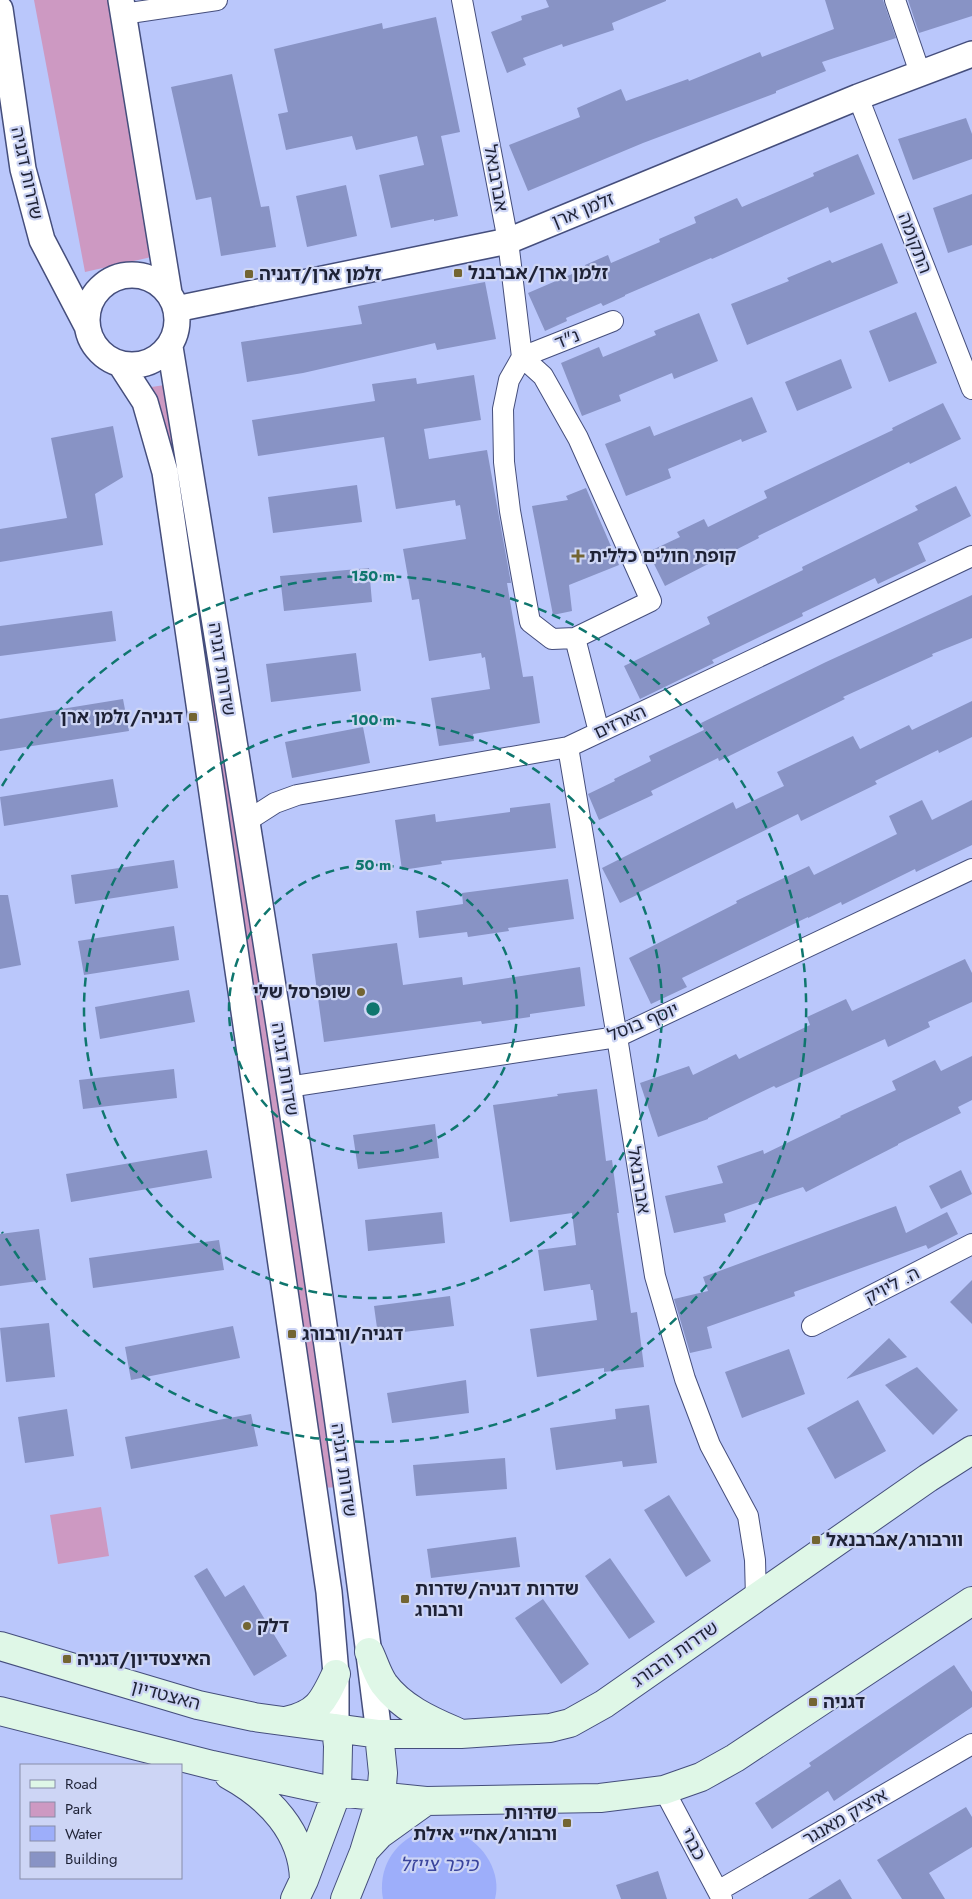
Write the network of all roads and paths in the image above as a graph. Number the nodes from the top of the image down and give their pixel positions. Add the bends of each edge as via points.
1 (217, 0) edge
2 (462, 0) edge
3 (895, 0) edge
4 (122, 7) edge
5 (0, 9) edge
6 (972, 54) edge
7 (920, 73) junction
8 (858, 97) junction
9 (508, 241) junction
10 (173, 301) junction
11 (613, 321) dead end
12 (87, 326) junction
13 (170, 347) junction
14 (522, 357) junction
15 (121, 364) junction
16 (972, 389) edge
17 (972, 556) edge
18 (575, 638) junction
19 (600, 732) junction
20 (568, 747) junction
21 (247, 821) junction
22 (972, 869) edge
23 (617, 1037) junction
24 (288, 1087) junction
25 (972, 1244) edge
26 (812, 1326) dead end
27 (972, 1450) edge
28 (756, 1598) junction
29 (972, 1601) edge
30 (0, 1646) edge
31 (369, 1652) junction
32 (336, 1674) junction
33 (0, 1711) edge
34 (286, 1721) junction
35 (336, 1728) junction
36 (379, 1734) junction
37 (460, 1734) junction
38 (972, 1744) edge
39 (212, 1766) junction
40 (664, 1790) junction
41 (337, 1792) junction
42 (381, 1797) junction
43 (426, 1801) junction
44 (364, 1852) junction
45 (300, 1890) edge
46 (720, 1895) edge
47 (345, 1899) edge

1 - 4 street
2 - 9 street, אברבנאל
3 - 7 street
4 - 10 street, שדרות דגניה
5 - 12 street, שדרות דגניה via 22,169 42,240
6 - 7 street, זלמן ארן
7 - 8 street, זלמן ארן
8 - 9 street, זלמן ארן
8 - 16 street, התקומה
9 - 10 street, זלמן ארן
9 - 14 street, אברבנאל
10 - 12 street via 158,283 145,276 130,274 115,278 92,297 87,311
10 - 13 street, שדרות דגניה via 178,322
11 - 14 street, נ"ד
12 - 15 street, שדרות דגניה via 98,351
13 - 15 street via 148,363 135,366
13 - 21 street, שדרות דגניה
14 - 18 street via 509,380 503,409 504,462 530,622 552,639
14 - 18 street via 543,376 578,438 651,600
15 - 32 street, שדרות דגניה via 145,402 165,472 328,1582
17 - 19 street, הארזים
18 - 19 street
19 - 20 street, הארזים
20 - 21 street, הארזים via 297,796 275,803
20 - 23 street, אברבנאל
21 - 24 street, שדרות דגניה
22 - 23 street, יוסף בוסל
23 - 24 street, יוסף בוסל
23 - 28 street, אברבנאל via 655,1276 685,1379 710,1445 748,1516 755,1560
24 - 31 street, שדרות דגניה
25 - 26 street, ה. ליויק
27 - 28 main road, שדרות ורבורג
28 - 37 main road, שדרות ורבורג via 604,1704 570,1723 550,1728
29 - 40 main road via 735,1758 701,1777
30 - 34 main road, האצטדיון via 198,1705
31 - 36 street, שדרות דגניה
31 - 37 main road via 384,1683 405,1704
32 - 34 main road via 317,1708
32 - 35 street, שדרות דגניה
33 - 39 main road
34 - 35 main road, האצטדיון
35 - 36 main road, שדרות ורבורג
35 - 41 main road
36 - 37 main road, שדרות ורבורג
36 - 42 main road via 383,1773
38 - 46 street, איציק מאנגר
39 - 41 main road
39 - 45 main road via 258,1795 276,1812 300,1848 304,1867
40 - 43 main road via 600,1798
40 - 46 street, כברי
41 - 42 main road
41 - 45 main road
42 - 43 main road
42 - 44 main road
43 - 44 main road via 380,1834
44 - 47 main road

